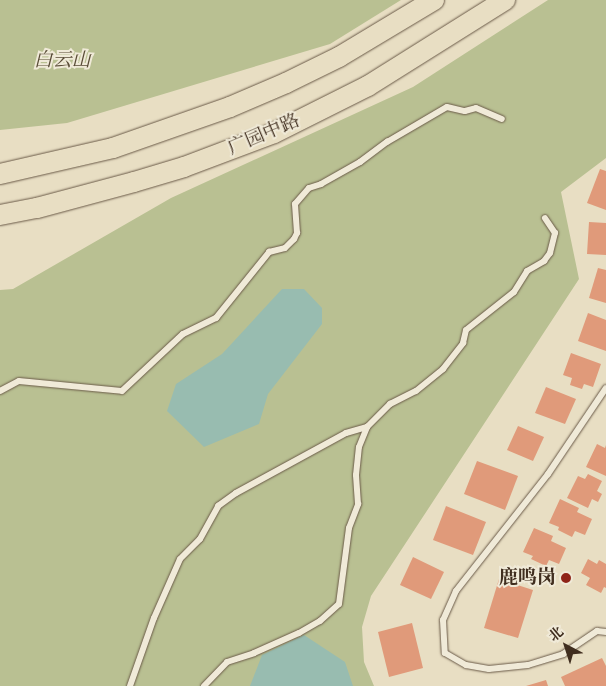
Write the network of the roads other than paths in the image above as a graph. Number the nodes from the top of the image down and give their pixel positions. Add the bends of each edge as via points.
1 (434, 0) edge
2 (505, 0) edge
3 (502, 119) dead end
4 (0, 174) edge
5 (0, 215) edge
6 (545, 218) dead end
7 (606, 388) edge
8 (0, 391) edge
9 (367, 427) junction
10 (606, 632) edge
11 (130, 686) edge
12 (204, 686) edge

1 - 4 main road, 广园中路 via 339,57 230,107 113,148
2 - 5 main road, 广园中路 via 368,86 274,132 134,182
3 - 8 lane via 476,108 464,111 447,107 360,162 309,188 295,204 297,233 294,239 285,248 269,252 216,318 183,334 122,391 19,381
6 - 9 lane via 555,234 550,253 544,261 526,271 514,292 466,330 463,343 443,369 416,391 390,404
7 - 10 lane via 548,474 456,591 443,620 445,653 466,665 490,669 528,666 563,654 597,632
9 - 11 lane via 346,433 218,506 200,538 180,559 154,618
9 - 12 lane via 359,447 356,475 358,504 349,528 339,604 299,633 227,662

